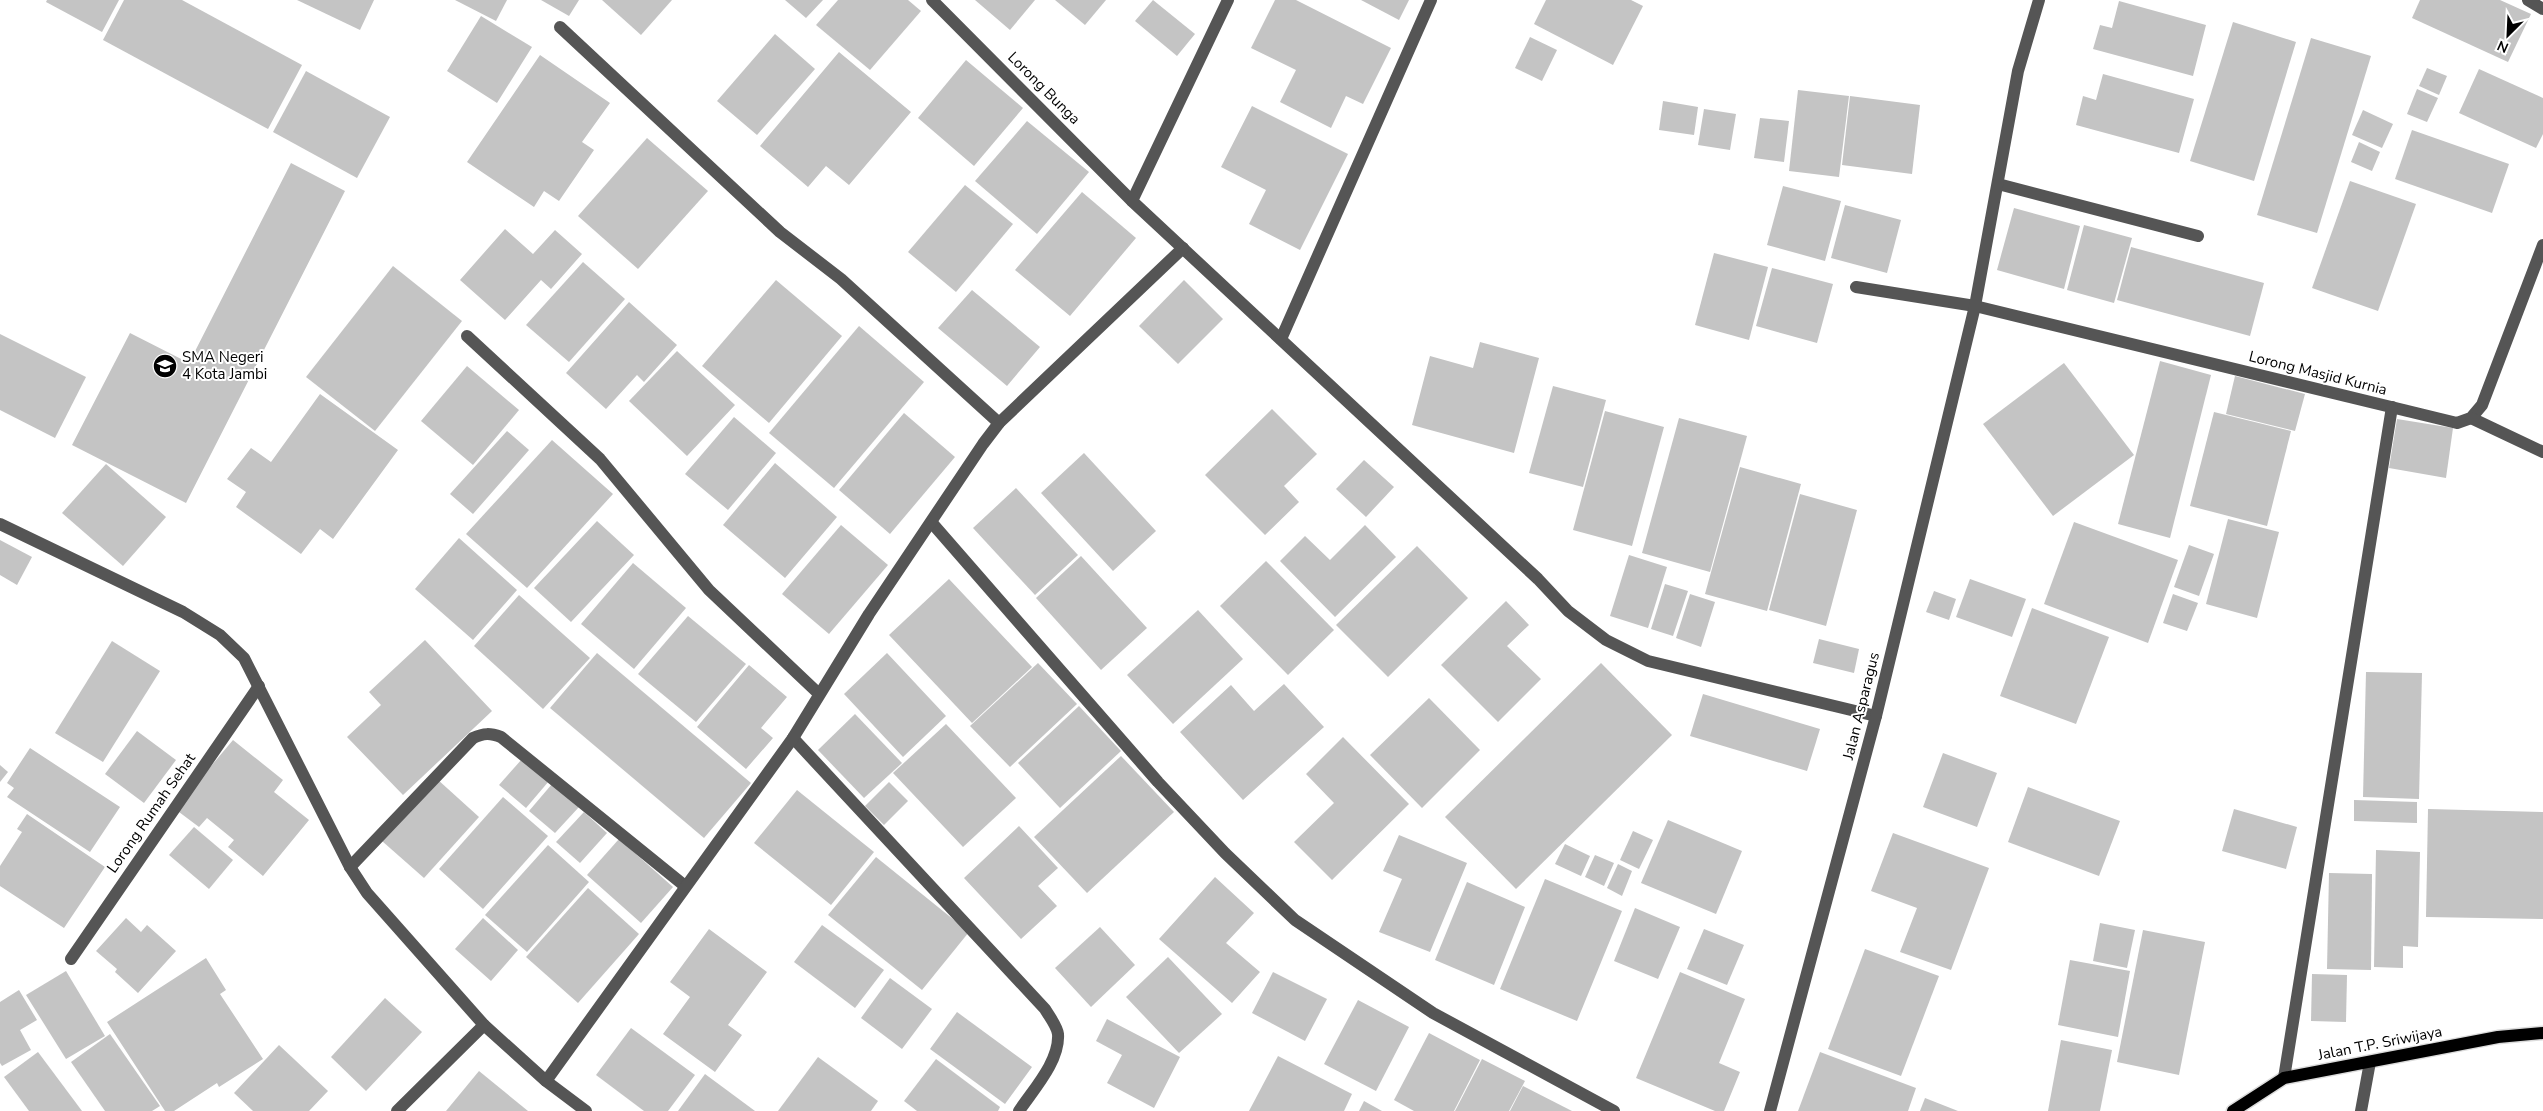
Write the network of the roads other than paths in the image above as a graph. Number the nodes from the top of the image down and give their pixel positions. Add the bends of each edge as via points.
1 (932, 0) edge
2 (1228, 0) edge
3 (1432, 0) edge
4 (2039, 0) edge
5 (2528, 0) edge
6 (2543, 9) edge
7 (560, 26) dead end
8 (1998, 184) junction
9 (1132, 201) junction
10 (2198, 236) dead end
11 (2543, 245) edge
12 (1183, 248) junction
13 (1856, 287) dead end
14 (1975, 306) junction
15 (467, 336) dead end
16 (1281, 339) junction
17 (2392, 408) junction
18 (2471, 418) junction
19 (999, 423) junction
20 (2543, 452) edge
21 (932, 523) junction
22 (0, 524) edge
23 (259, 686) junction
24 (818, 693) junction
25 (1876, 716) junction
26 (793, 738) junction
27 (350, 867) junction
28 (686, 886) junction
29 (71, 959) dead end
30 (484, 1025) junction
31 (2543, 1032) edge
32 (2370, 1062) junction
33 (2284, 1078) junction
34 (546, 1081) junction
35 (397, 1111) edge
36 (586, 1111) edge
37 (1019, 1111) edge
38 (1614, 1111) edge
39 (1770, 1111) edge
40 (2233, 1111) edge
41 (2361, 1111) edge

1 - 9 street, Lorong Bunga
2 - 9 street
3 - 16 street
4 - 8 street, Jalan Asparagus via 2018,71
5 - 6 street
7 - 19 street via 780,232 841,279
8 - 10 street
8 - 14 street, Jalan Asparagus
9 - 12 street, Lorong Bunga
11 - 18 street via 2482,405
12 - 16 street, Lorong Bunga
12 - 19 street
13 - 14 street, Lorong Masjid Kurnia
14 - 17 street, Lorong Masjid Kurnia
14 - 25 street, Jalan Asparagus
15 - 24 street via 600,459 709,590
16 - 25 street, Lorong Bunga via 1538,579 1568,611 1606,640 1648,661
17 - 18 street, Lorong Masjid Kurnia via 2457,423
17 - 33 street
18 - 20 street
19 - 21 street
21 - 24 street
21 - 38 street via 1158,782 1295,920 1433,1014
22 - 23 street via 183,612 213,630 244,658
23 - 27 street
23 - 29 street, Lorong Rumah Sehat
24 - 26 street
25 - 39 street, Jalan Asparagus
26 - 28 street
26 - 37 street via 1045,1009 1058,1032 1057,1048
27 - 28 street via 473,738 491,734 501,737
27 - 30 street via 367,893
28 - 34 street
30 - 34 street
30 - 35 street
31 - 32 main road, Jalan T.P. Sriwijaya via 2498,1037
32 - 33 main road, Jalan T.P. Sriwijaya
32 - 41 street
33 - 40 main road, Jalan T.P. Sriwijaya
34 - 36 street

